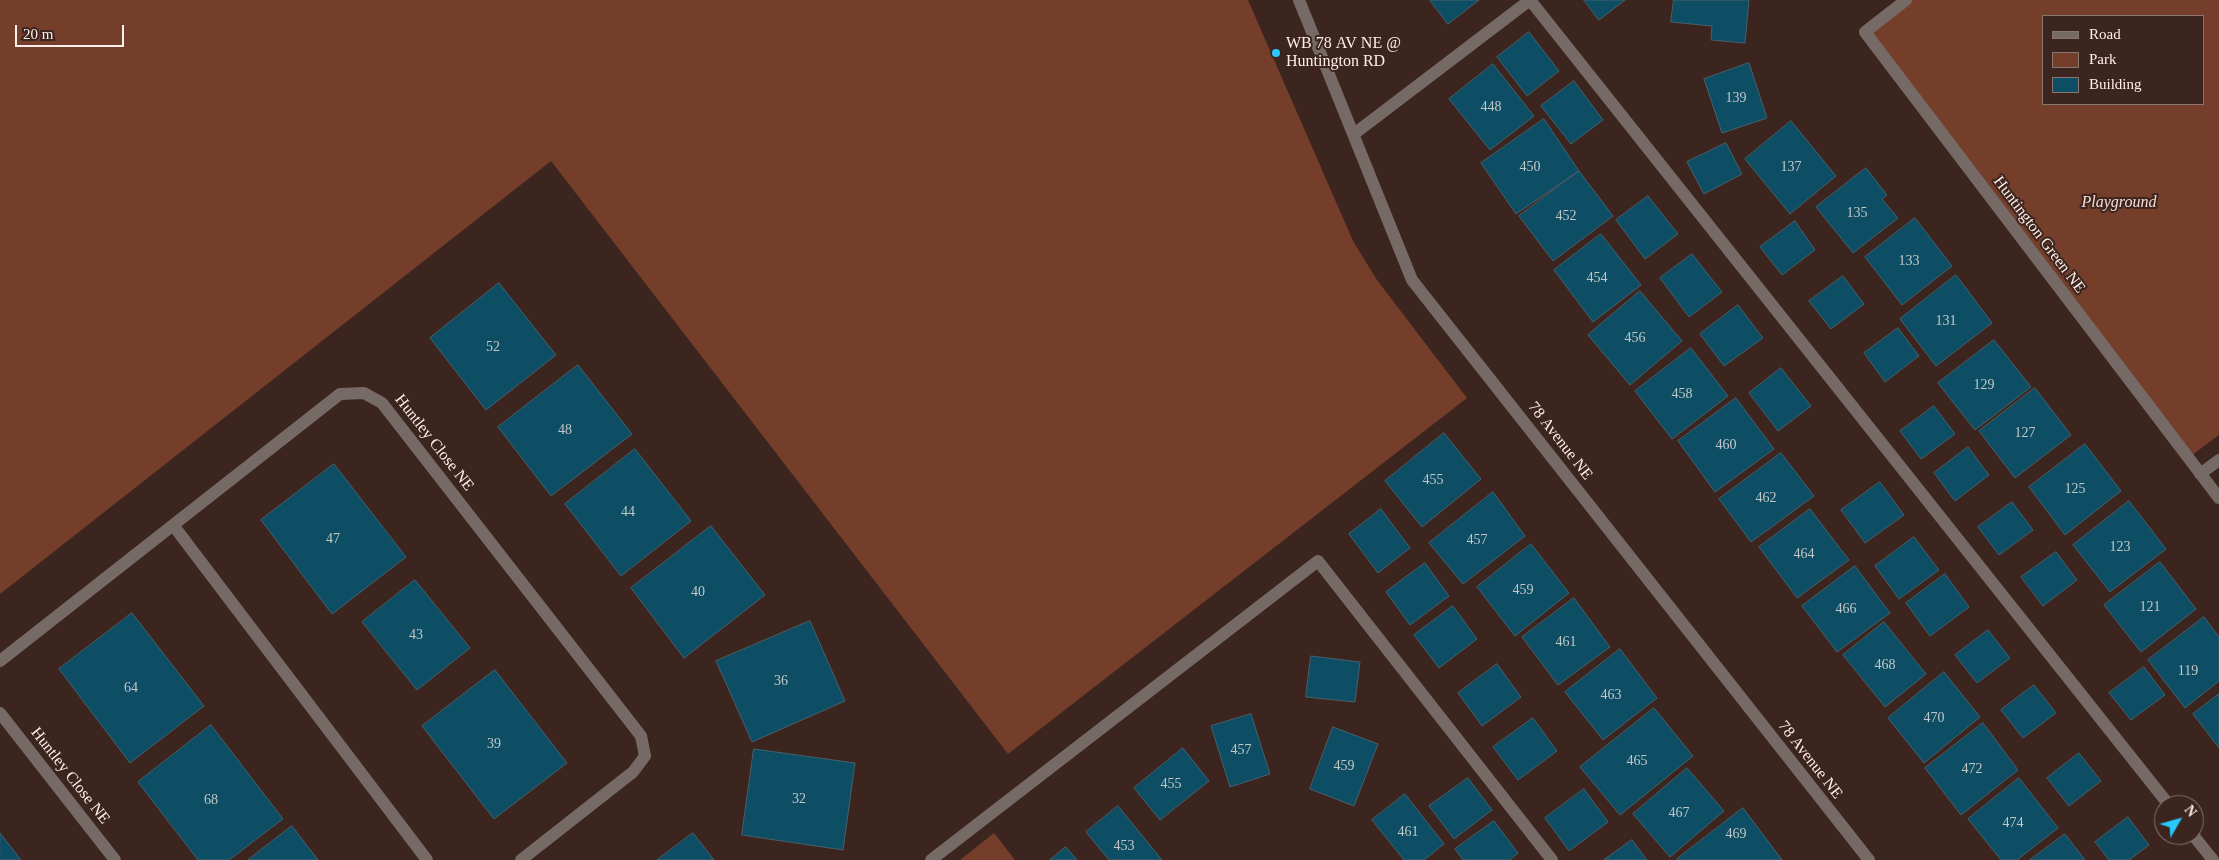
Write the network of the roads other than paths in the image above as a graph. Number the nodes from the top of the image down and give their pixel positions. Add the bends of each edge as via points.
1 (1299, 0) edge
2 (1906, 0) edge
3 (1354, 134) junction
4 (2219, 460) edge
5 (2200, 474) junction
6 (2219, 498) edge
7 (173, 525) junction
8 (0, 661) edge
9 (0, 712) edge
10 (2161, 795) edge
11 (2201, 845) edge
12 (115, 860) edge
13 (427, 860) edge
14 (521, 860) edge
15 (931, 860) edge
16 (1552, 860) edge
17 (1869, 860) edge
18 (2213, 860) edge

1 - 3 street, 78 Avenue NE
2 - 5 street, Huntington Green NE via 1865,32
3 - 10 street via 1530,0
3 - 17 street, 78 Avenue NE via 1412,280
4 - 5 street
5 - 6 street, Huntington Green NE
7 - 8 street, Huntley Close NE
7 - 13 street
7 - 14 street, Huntley Close NE via 340,394 364,393 382,403 641,736 645,756 633,772
9 - 12 street, Huntley Close NE
11 - 18 street
15 - 16 street via 1318,561

